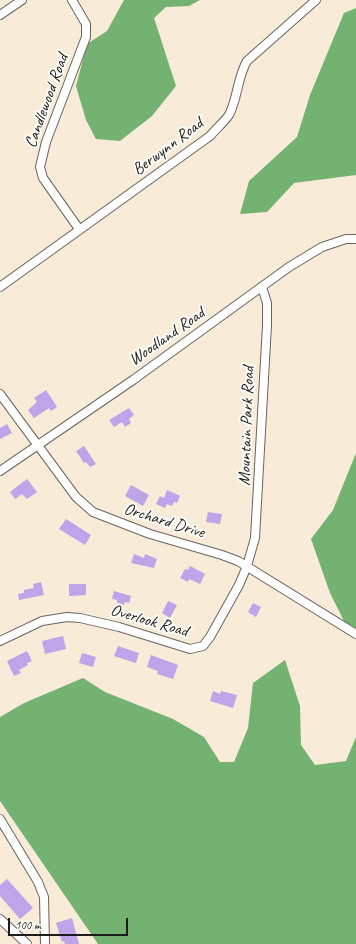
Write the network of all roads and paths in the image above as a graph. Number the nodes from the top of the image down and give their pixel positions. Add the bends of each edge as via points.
1 (22, 0) edge
2 (72, 0) edge
3 (316, 0) edge
4 (0, 15) edge
5 (78, 229) junction
6 (356, 239) edge
7 (0, 287) edge
8 (262, 287) junction
9 (0, 394) edge
10 (37, 446) junction
11 (0, 471) edge
12 (247, 566) junction
13 (356, 634) edge
14 (0, 641) edge
15 (0, 819) edge
16 (0, 919) edge
17 (26, 944) edge
18 (45, 944) edge

1 - 4 street
2 - 5 street, Candlewood Road via 86,24 86,38 46,142 40,167 43,178
3 - 5 street, Berwynn Road via 247,61 241,73 233,106 228,116 210,136
5 - 7 street, Berwynn Road
6 - 8 street, Woodland Road via 346,239 322,247
8 - 10 street, Woodland Road
8 - 12 street, Mountain Park Road via 267,302 267,325 258,509 255,538
9 - 10 street, Orchard Drive
10 - 11 street, Woodland Road
10 - 12 street, Orchard Drive via 76,498 92,512 150,534 222,555
12 - 13 street, Orchard Drive
12 - 14 street, Overlook Road via 210,637 203,646 197,648 190,649 118,627 67,617 42,621
15 - 18 street via 38,882 44,897
16 - 17 street

